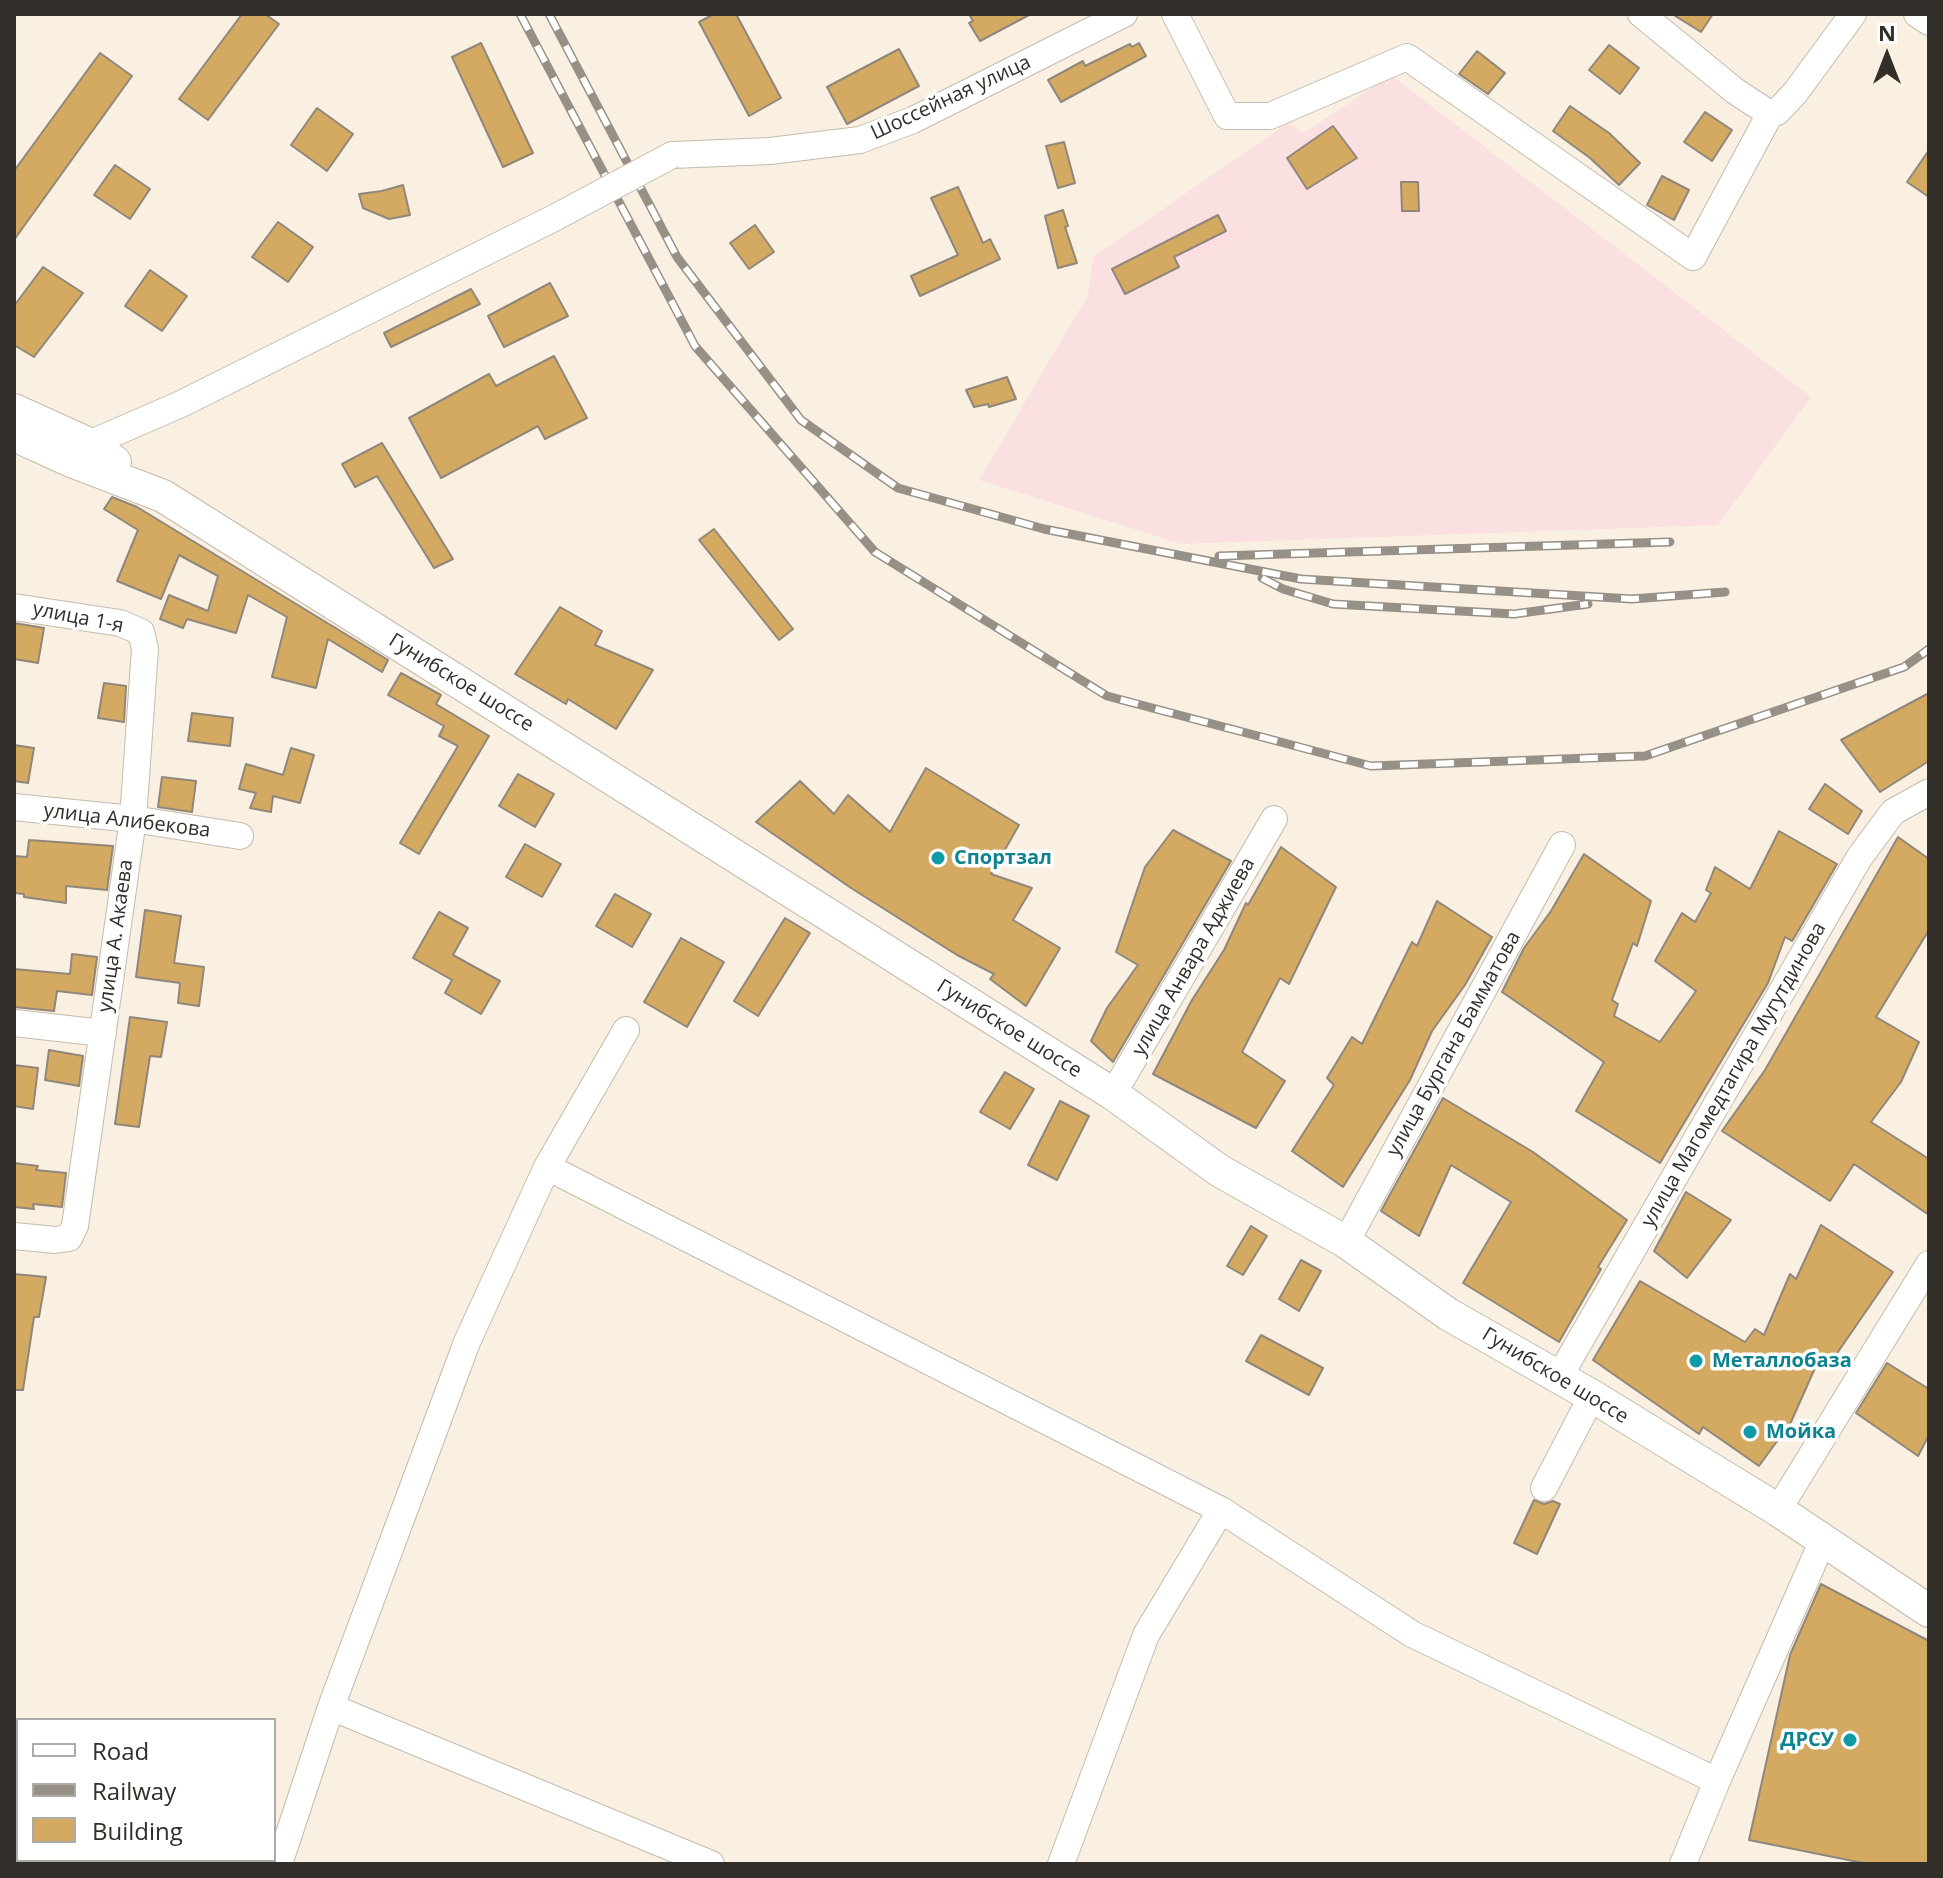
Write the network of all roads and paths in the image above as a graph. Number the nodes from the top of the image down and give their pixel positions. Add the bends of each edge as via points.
1 (1124, 14) edge
2 (1175, 14) edge
3 (1641, 14) edge
4 (1853, 14) edge
5 (1917, 14) edge
6 (1929, 22) edge
7 (1770, 114) junction
8 (14, 410) edge
9 (14, 435) edge
10 (85, 453) junction
11 (14, 607) edge
12 (141, 632) joint
13 (1929, 792) edge
14 (14, 807) edge
15 (133, 819) junction
16 (1274, 819) dead end
17 (240, 836) dead end
18 (1562, 845) dead end
19 (14, 1023) edge
20 (626, 1030) dead end
21 (103, 1033) junction
22 (1113, 1094) junction
23 (547, 1167) junction
24 (14, 1236) edge
25 (1346, 1242) junction
26 (1929, 1264) edge
27 (1559, 1377) junction
28 (1592, 1396) junction
29 (1544, 1488) dead end
30 (1221, 1510) junction
31 (1778, 1510) junction
32 (1823, 1540) junction
33 (1929, 1611) edge
34 (331, 1707) junction
35 (1717, 1781) junction
36 (279, 1864) edge
37 (711, 1864) edge
38 (1061, 1864) edge
39 (1683, 1864) edge

1 - 10 street, Шоссейная улица, bridge via 913,120 860,140 672,155
2 - 7 street via 1227,116 1270,116 1407,57 1693,257
3 - 7 street
4 - 7 street via 1795,93
5 - 6 street
8 - 10 main road
9 - 10 main road
10 - 22 main road, Гунибское шоссе via 163,496
11 - 12 street, улица 1-я via 120,623
12 - 15 street, улица А. Акаева via 145,649
13 - 27 street, улица Магомедтагира Мугутдинова via 1893,812 1859,858
14 - 15 street, улица Алибекова
15 - 17 street, улица Алибекова
15 - 21 street, улица А. Акаева
16 - 22 street, улица Анвара Аджиева
18 - 25 street, улица Бургана Бамматова
19 - 21 street
20 - 23 street
21 - 24 street, улица А. Акаева via 75,1226 69,1238
22 - 25 main road, Гунибское шоссе via 1220,1171
23 - 30 street
23 - 34 street via 467,1342
25 - 27 main road, Гунибское шоссе via 1448,1314
26 - 31 street
27 - 28 main road, Гунибское шоссе
28 - 29 street
28 - 31 main road, Гунибское шоссе
30 - 35 street via 1412,1634
30 - 38 street via 1146,1635
31 - 32 main road, Гунибское шоссе
32 - 33 main road, Гунибское шоссе
32 - 35 street
34 - 36 street
34 - 37 street
35 - 39 street

